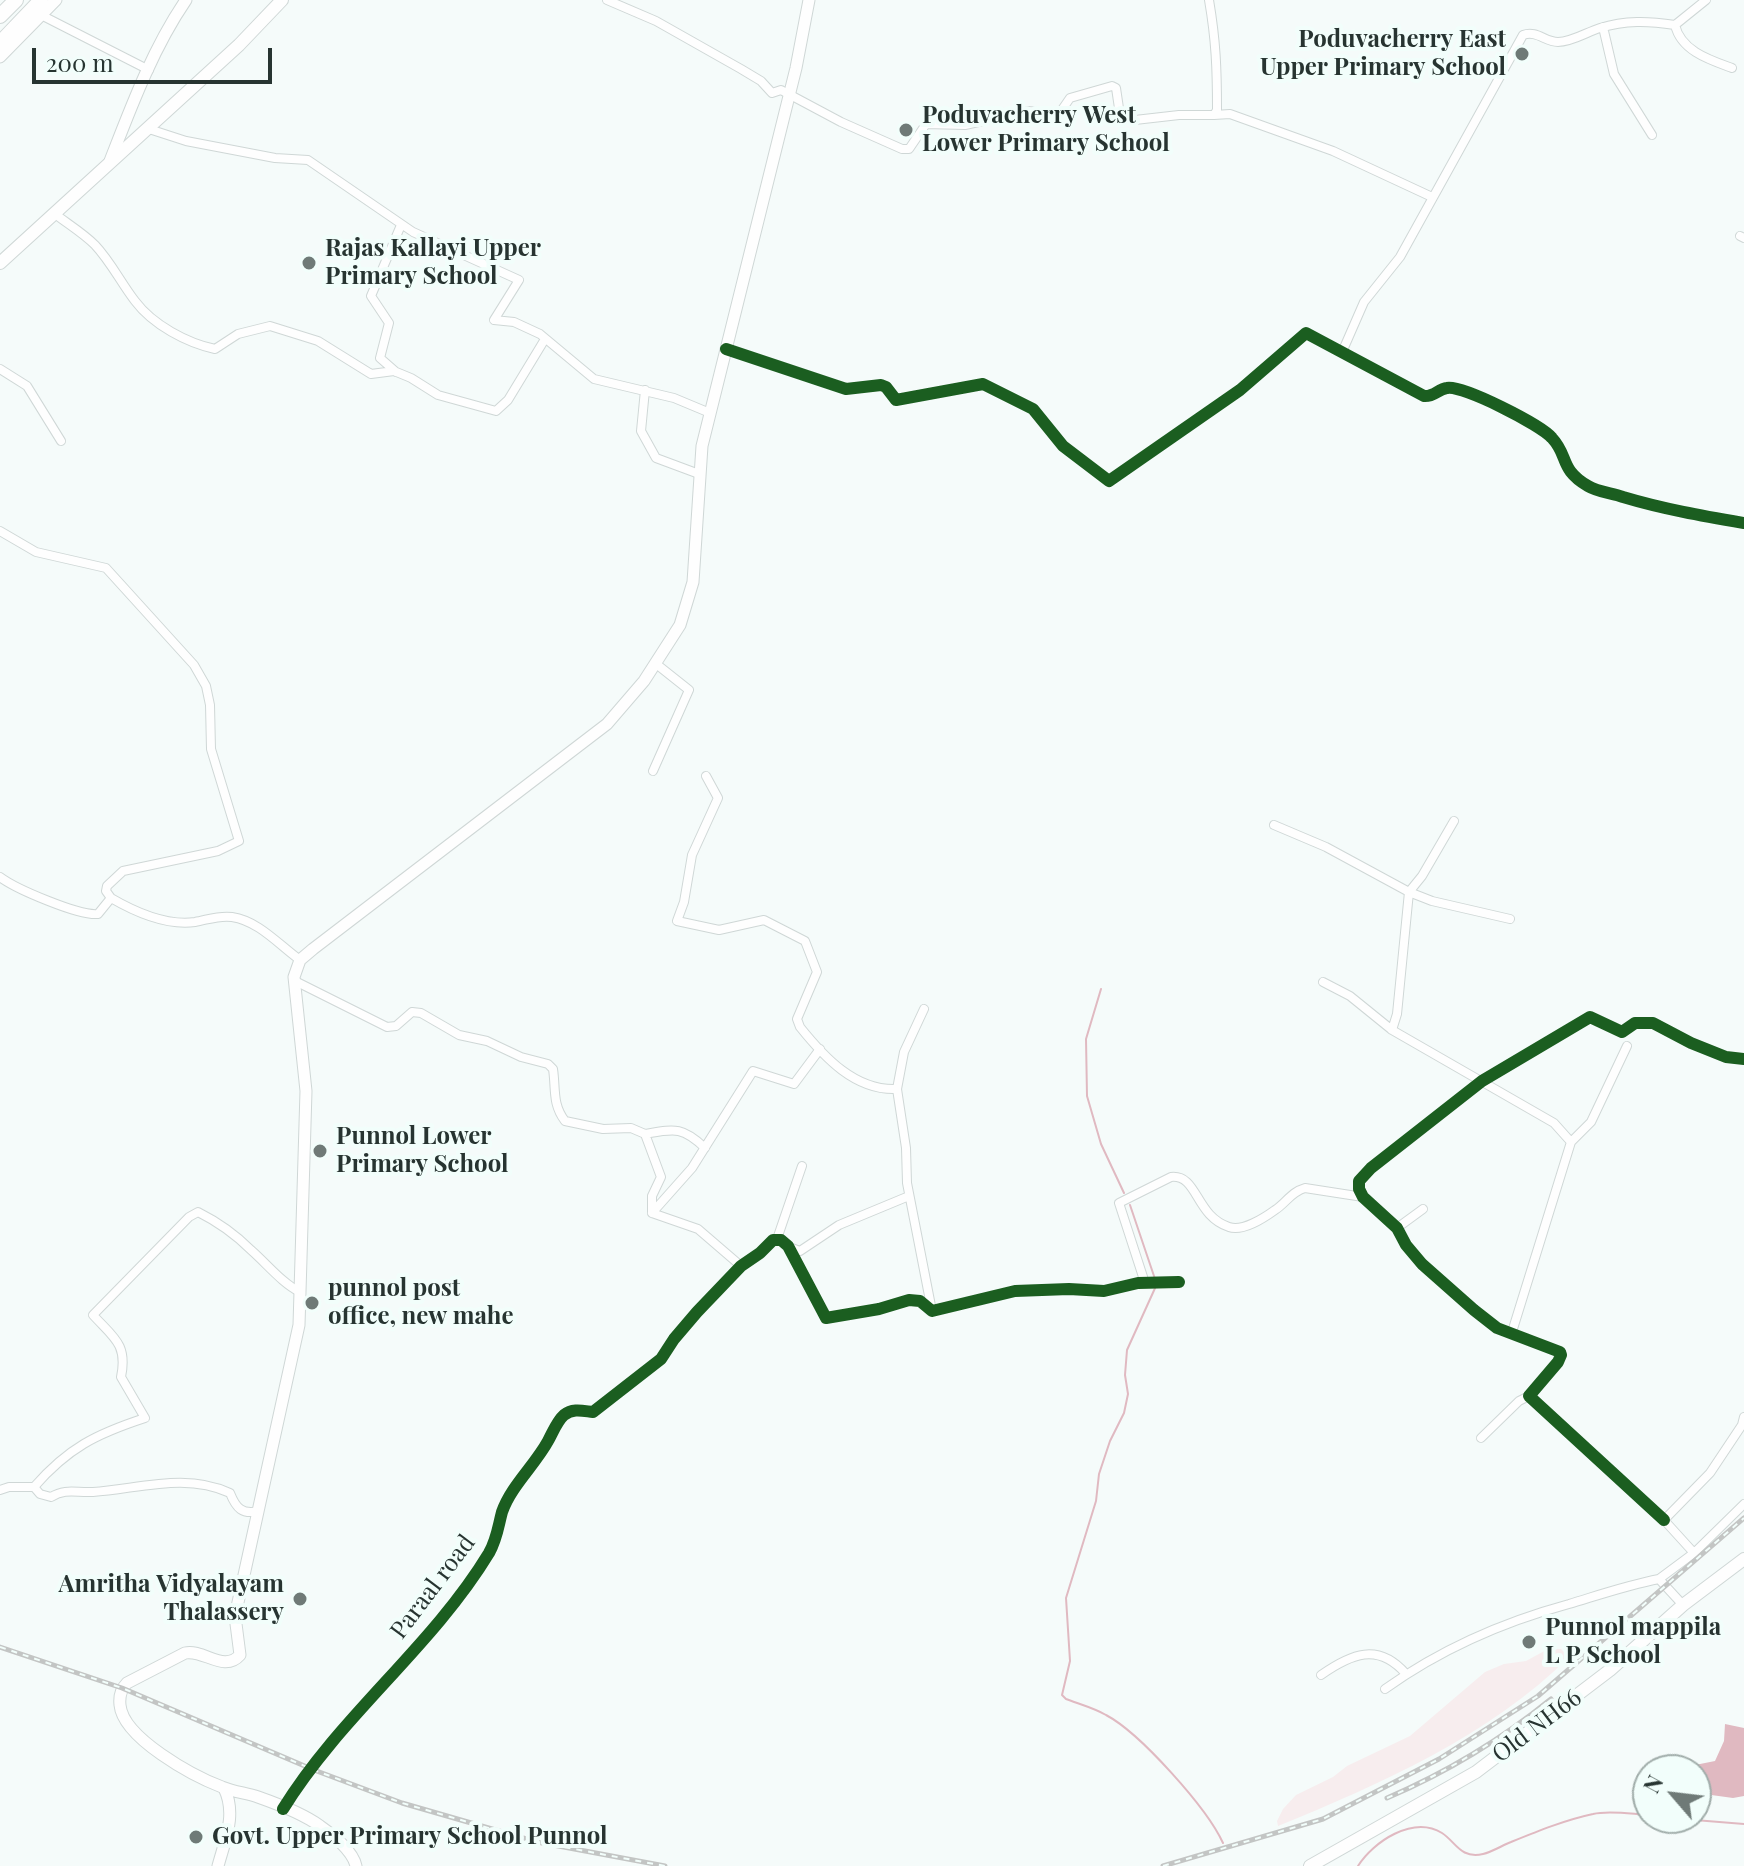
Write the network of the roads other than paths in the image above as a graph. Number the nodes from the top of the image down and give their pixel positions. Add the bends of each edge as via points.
1 (16, 0) edge
2 (41, 0) edge
3 (56, 0) edge
4 (186, 0) edge
5 (282, 0) edge
6 (607, 0) edge
7 (809, 0) edge
8 (1209, 0) edge
9 (1706, 0) edge
10 (0, 16) edge
11 (43, 16) junction
12 (1675, 25) junction
13 (1603, 27) junction
14 (0, 43) edge
15 (0, 57) edge
16 (1732, 68) dead end
17 (149, 70) junction
18 (789, 96) junction
19 (1214, 115) junction
20 (149, 129) junction
21 (1652, 135) dead end
22 (109, 166) junction
23 (1432, 197) junction
24 (55, 214) junction
25 (401, 225) junction
26 (0, 263) edge
27 (545, 339) junction
28 (726, 349) junction
29 (1343, 350) junction
30 (0, 369) edge
31 (397, 373) junction
32 (645, 390) junction
33 (710, 413) junction
34 (61, 441) dead end
35 (699, 474) junction
36 (1744, 523) edge
37 (0, 531) edge
38 (655, 663) junction
39 (653, 771) dead end
40 (706, 776) dead end
41 (1454, 821) dead end
42 (1274, 825) dead end
43 (0, 877) edge
44 (1409, 892) junction
45 (111, 898) junction
46 (1510, 919) dead end
47 (300, 960) junction
48 (295, 981) junction
49 (1323, 982) dead end
50 (924, 1009) dead end
51 (1392, 1030) junction
52 (1627, 1046) dead end
53 (820, 1049) junction
54 (1744, 1059) edge
55 (1482, 1081) junction
56 (897, 1089) junction
57 (645, 1134) junction
58 (1571, 1142) junction
59 (705, 1148) junction
60 (802, 1166) dead end
61 (909, 1196) junction
62 (1363, 1197) junction
63 (1423, 1209) dead end
64 (652, 1213) junction
65 (1397, 1228) junction
66 (777, 1239) junction
67 (788, 1246) junction
68 (741, 1266) junction
69 (1179, 1282) dead end
70 (1152, 1283) junction
71 (300, 1292) junction
72 (932, 1311) junction
73 (1512, 1332) junction
74 (1529, 1396) junction
75 (1744, 1417) edge
76 (1481, 1438) dead end
77 (34, 1487) junction
78 (0, 1490) edge
79 (1744, 1504) edge
80 (259, 1511) junction
81 (1664, 1520) junction
82 (1694, 1553) junction
83 (1744, 1559) edge
84 (1659, 1579) junction
85 (1683, 1605) junction
86 (1406, 1674) junction
87 (1321, 1675) dead end
88 (1385, 1689) dead end
89 (224, 1788) junction
90 (283, 1809) junction
91 (218, 1866) edge
92 (356, 1866) edge
93 (1310, 1866) edge

1 - 10 highway
2 - 14 highway
3 - 11 main road
4 - 17 main road
5 - 20 main road
6 - 18 street via 656,21 761,81 772,93 781,90
7 - 18 main road
8 - 19 street via 1217,43
9 - 12 street
11 - 15 main road
11 - 17 street
12 - 13 street via 1643,20
12 - 16 street via 1699,56
13 - 21 street via 1614,74
13 - 23 street via 1562,42 1535,33 1523,35
17 - 22 main road
18 - 19 street via 902,149 909,149 926,124 965,125 1028,111 1059,114 1070,98 1112,86 1120,115 1135,120
18 - 28 main road
19 - 23 street via 1230,114 1333,151
20 - 22 main road
20 - 25 street via 186,141 308,160
22 - 24 main road
23 - 29 street via 1400,257 1364,302
24 - 26 main road
24 - 31 street via 94,244 137,304 197,345 215,349 238,334 270,326 318,341 371,374
25 - 27 street via 519,280 494,320 514,322
25 - 31 street via 371,296 389,323 380,358
27 - 31 street via 496,411 438,395
27 - 32 street via 594,379
28 - 29 street via 846,389 881,385 896,400 983,384 1033,409 1063,446 1109,481 1240,390 1306,333
28 - 33 main road
29 - 36 street via 1424,396 1453,389 1538,426 1554,439 1566,468 1592,489
30 - 34 street via 27,386
32 - 33 street
32 - 35 street via 641,431 656,458
33 - 35 main road
35 - 38 main road via 693,582 680,625
37 - 45 street via 36,552 106,568 194,665 206,686 211,749 239,841 218,851 123,871 107,886
38 - 39 street via 689,690
38 - 47 main road via 607,724
40 - 53 street via 718,798 692,855 677,921 719,930 764,920 805,941 817,972 797,1019
41 - 44 street
42 - 44 street
43 - 45 street via 89,915 98,914
44 - 46 street
44 - 51 street
45 - 47 street via 164,920 232,917 249,922
47 - 48 main road
48 - 57 street via 387,1027 412,1012 421,1013 459,1035 548,1064 558,1112 565,1121
48 - 71 main road via 306,1091
49 - 51 street
50 - 56 street via 904,1052
51 - 55 street
52 - 58 street via 1591,1122
53 - 56 street via 853,1078
53 - 59 street via 794,1084 753,1071
54 - 55 street via 1703,1048 1653,1023 1635,1023 1622,1032 1590,1017
55 - 58 street via 1554,1123
55 - 62 street via 1365,1173 1359,1181
56 - 61 street
57 - 59 street via 677,1129
57 - 64 street via 661,1177 652,1196
58 - 73 street
59 - 64 street
60 - 66 street
61 - 67 street via 839,1225 800,1251
61 - 72 street
62 - 65 street
62 - 70 street via 1305,1188 1275,1211 1231,1228 1205,1212 1187,1179 1171,1177 1119,1203
63 - 65 street
64 - 68 street via 698,1229
65 - 73 street via 1444,1284 1497,1328
66 - 67 street
66 - 68 street, Paraal road
67 - 72 street via 826,1318 909,1300
68 - 90 street, Paraal road via 661,1359 593,1412 574,1411 561,1418 510,1497 497,1539 462,1593 326,1746
69 - 70 street
70 - 72 street via 1104,1291 1015,1291
71 - 77 street via 231,1232 198,1212 181,1223 93,1315 115,1337 124,1364 121,1377 145,1418 75,1447
71 - 80 main road via 299,1325
73 - 74 street via 1561,1355
74 - 76 street
74 - 81 street
75 - 81 street via 1710,1473
77 - 78 street
77 - 80 street via 51,1497 63,1490 201,1483 230,1493 238,1509
79 - 82 street
80 - 89 main road via 235,1616 240,1655 227,1663 185,1653 127,1683 119,1702 121,1714 142,1741
81 - 82 street
82 - 84 street
83 - 85 main road, Old NH66
84 - 85 street
84 - 86 street via 1523,1617
85 - 93 main road, Old NH66 via 1610,1670 1476,1772
86 - 87 street via 1391,1660 1372,1654 1353,1655
86 - 88 street
89 - 90 main road
89 - 91 main road via 230,1824
90 - 92 main road via 318,1825

